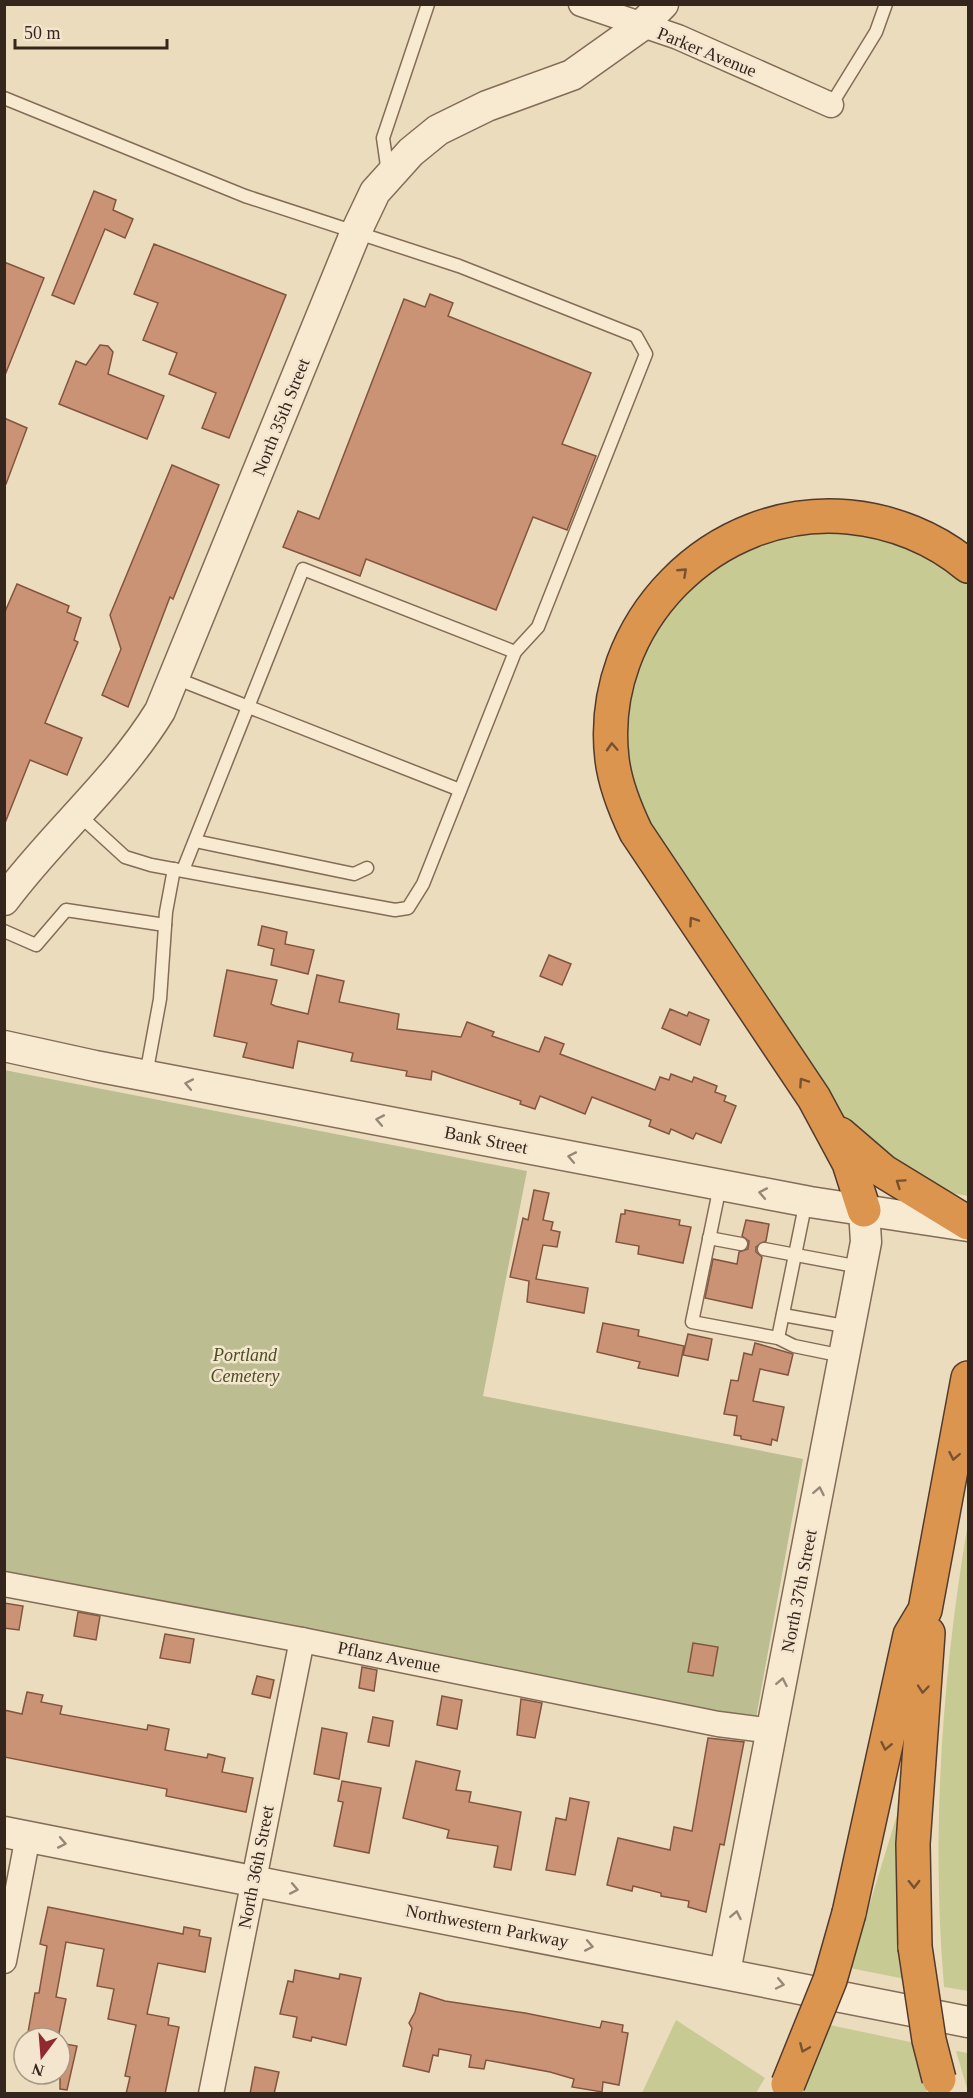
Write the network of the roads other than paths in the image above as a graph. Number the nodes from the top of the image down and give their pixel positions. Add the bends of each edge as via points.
1 (428, 4) edge
2 (581, 4) edge
3 (663, 4) edge
4 (886, 4) edge
5 (641, 26) junction
6 (4, 98) edge
7 (831, 105) joint
8 (388, 177) junction
9 (355, 234) junction
10 (969, 567) edge
11 (515, 652) junction
12 (175, 678) junction
13 (248, 707) junction
14 (460, 790) junction
15 (77, 813) junction
16 (195, 841) junction
17 (367, 868) dead end
18 (179, 870) junction
19 (4, 900) edge
20 (165, 924) junction
21 (4, 931) edge
22 (4, 1046) edge
23 (146, 1076) junction
24 (827, 1123) junction
25 (720, 1185) junction
26 (806, 1201) junction
27 (864, 1210) junction
28 (969, 1225) edge
29 (709, 1238) junction
30 (741, 1244) dead end
31 (764, 1249) dead end
32 (795, 1255) junction
33 (862, 1268) junction
34 (783, 1315) junction
35 (850, 1327) junction
36 (778, 1338) junction
37 (844, 1356) junction
38 (969, 1378) edge
39 (4, 1584) edge
40 (925, 1610) junction
41 (302, 1640) junction
42 (772, 1731) junction
43 (16, 1834) edge
44 (253, 1880) junction
45 (4, 1961) edge
46 (725, 1972) junction
47 (969, 2022) edge
48 (941, 2086) edge
49 (786, 2089) edge
50 (211, 2094) edge

1 - 8 lane via 383,138
2 - 5 street, Parker Avenue
3 - 5 street, North 35th Street
4 - 7 lane via 876,32
5 - 7 street, Parker Avenue via 678,37
5 - 8 street, North 35th Street via 572,75 487,106 438,130
6 - 9 lane via 245,196
8 - 9 street, North 35th Street via 375,192
9 - 11 lane via 459,266 636,336 646,354 538,627
9 - 12 street, North 35th Street
24 -> 10 highway via 814,1098 644,849 632,824 612,759 611,734 619,676 639,627 670,584 711,550 759,527 811,516 864,518 916,533
11 - 13 lane via 303,569
11 - 14 lane
12 - 13 lane
12 - 15 street, North 35th Street via 139,744
13 - 14 lane
13 - 16 lane
14 - 18 lane via 418,896 408,908 395,910
15 - 18 lane via 125,857
15 - 19 street, North 35th Street
16 - 17 lane via 354,874
16 - 18 lane
18 - 20 lane
20 - 21 lane via 66,910 36,945
20 - 23 lane via 160,999
22 - 23 street, Bank Street
25 -> 23 street, Bank Street
24 - 27 highway via 849,1163
28 -> 24 highway via 882,1171
26 -> 25 street, Bank Street
25 - 29 lane
26 - 27 street, Bank Street
26 - 32 lane
27 - 28 street, Bank Street
27 - 33 street, North 37th Street via 866,1242
29 - 30 lane
29 - 36 lane via 692,1322
31 - 32 lane
32 - 33 lane
32 - 34 lane
33 - 35 street, North 37th Street
34 - 35 lane
34 - 36 lane
35 - 37 street, North 37th Street
36 - 37 lane via 794,1346
42 -> 37 street, North 37th Street
38 -> 40 highway
39 - 41 street, Pflanz Avenue
40 -> 48 highway, bridge via 928,1631 913,1844 915,1947 927,2028
40 -> 49 highway, bridge via 910,1635 849,1913 830,1980
41 - 42 street, Pflanz Avenue via 718,1724
41 - 44 street, North 36th Street
46 -> 42 street, North 37th Street
43 -> 44 street, Northwestern Parkway
43 - 45 street
44 -> 46 street, Northwestern Parkway
44 - 50 street, North 36th Street
46 -> 47 street, Northwestern Parkway

